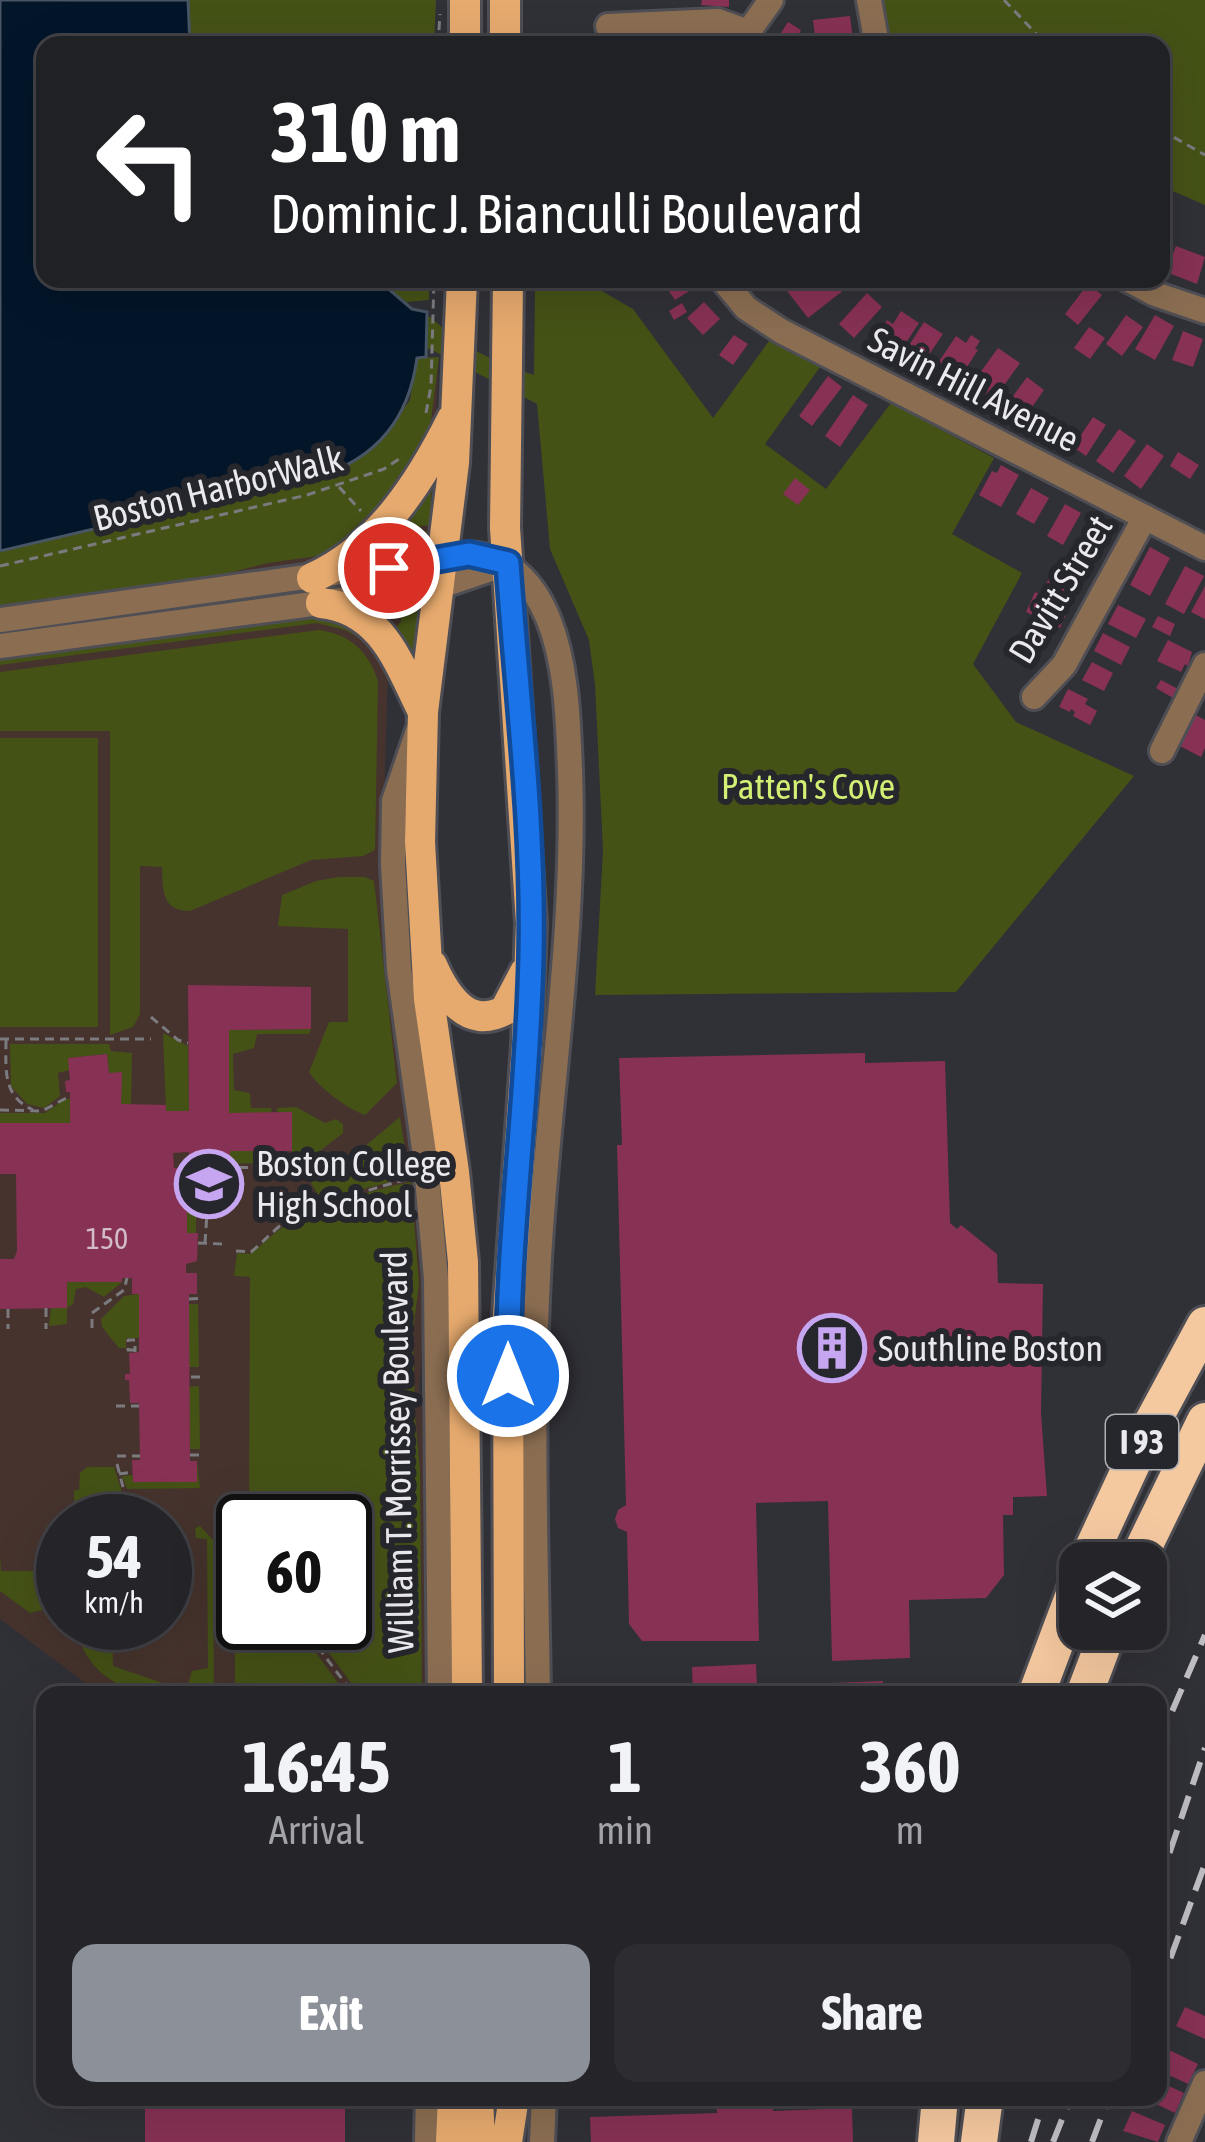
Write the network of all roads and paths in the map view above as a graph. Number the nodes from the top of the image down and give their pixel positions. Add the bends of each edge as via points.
1 (440, 0) edge
2 (465, 0) edge
3 (505, 0) edge
4 (771, 0) edge
5 (869, 0) edge
6 (1004, 0) edge
7 (608, 26) dead end
8 (438, 36) edge
9 (465, 36) edge
10 (505, 36) edge
11 (740, 36) edge
12 (746, 36) edge
13 (875, 36) edge
14 (1038, 36) edge
15 (1170, 135) edge
16 (1205, 154) edge
17 (508, 288) edge
18 (729, 288) edge
19 (1143, 288) edge
20 (453, 294) edge
21 (1205, 311) edge
22 (459, 401) junction
23 (426, 415) dead end
24 (411, 450) dead end
25 (338, 485) junction
26 (362, 511) dead end
27 (1145, 517) junction
28 (1205, 548) edge
29 (508, 563) junction
30 (0, 566) edge
31 (440, 572) junction
32 (317, 591) junction
33 (0, 620) edge
34 (0, 646) edge
35 (1205, 665) edge
36 (1034, 698) dead end
37 (423, 712) junction
38 (1162, 751) dead end
39 (424, 936) junction
40 (531, 951) junction
41 (151, 1017) dead end
42 (3, 1039) edge
43 (151, 1039) dead end
44 (188, 1042) dead end
45 (70, 1096) dead end
46 (0, 1110) edge
47 (33, 1110) junction
48 (279, 1151) dead end
49 (209, 1158) dead end
50 (208, 1168) junction
51 (413, 1178) dead end
52 (208, 1198) junction
53 (239, 1198) dead end
54 (198, 1243) dead end
55 (205, 1243) junction
56 (222, 1244) dead end
57 (236, 1251) dead end
58 (127, 1278) dead end
59 (204, 1298) dead end
60 (189, 1299) dead end
61 (46, 1308) dead end
62 (8, 1309) dead end
63 (1205, 1325) edge
64 (92, 1328) dead end
65 (8, 1329) dead end
66 (46, 1329) dead end
67 (116, 1350) dead end
68 (133, 1351) dead end
69 (191, 1377) dead end
70 (204, 1377) dead end
71 (116, 1406) dead end
72 (140, 1406) dead end
73 (1205, 1420) edge
74 (190, 1455) dead end
75 (204, 1455) dead end
76 (117, 1456) dead end
77 (140, 1456) dead end
78 (117, 1464) dead end
79 (133, 1472) dead end
80 (119, 1474) junction
81 (124, 1491) dead end
82 (1096, 1542) edge
83 (1146, 1542) edge
84 (1059, 1634) edge
85 (321, 1650) edge
86 (1101, 1650) edge
87 (347, 1686) edge
88 (440, 1686) edge
89 (467, 1686) edge
90 (509, 1686) edge
91 (538, 1686) edge
92 (1039, 1686) edge
93 (1087, 1686) edge
94 (1205, 2083) edge
95 (428, 2106) edge
96 (453, 2106) edge
97 (478, 2106) edge
98 (509, 2106) edge
99 (544, 2106) edge
100 (939, 2106) edge
101 (984, 2106) edge
102 (428, 2142) edge
103 (452, 2142) edge
104 (480, 2142) edge
105 (506, 2142) edge
106 (542, 2142) edge
107 (936, 2142) edge
108 (979, 2142) edge
109 (1178, 2142) edge

1 - 8 path
2 - 9 main road
3 - 10 main road
4 - 12 street
5 - 13 street
6 - 14 path
7 - 11 street via 718,20
15 - 16 path
17 - 29 main road
18 - 27 street, Savin Hill Avenue via 781,331
19 - 21 street
20 - 22 main road, William T. Morrissey Boulevard
20 - 23 path
22 - 31 main road, William T. Morrissey Boulevard
22 - 32 main road via 401,504
24 - 25 path, Boston HarborWalk
25 - 26 path
25 - 30 path, Boston HarborWalk
27 - 28 street, Savin Hill Avenue
27 - 36 street, Davitt Street via 1064,665
29 - 31 street via 483,555
29 - 40 main road
29 - 91 street via 550,624 570,778 569,913 537,1288
31 - 32 street
31 - 37 main road, William T. Morrissey Boulevard
32 - 33 street
32 - 34 street
32 - 37 main road via 378,628
35 - 38 street
37 - 39 main road, William T. Morrissey Boulevard
37 - 88 street, William T. Morrissey Boulevard via 394,801 393,885 436,1278
39 - 40 main road via 452,1001 481,1017 510,1005
39 - 89 main road, William T. Morrissey Boulevard via 463,1262
40 - 90 main road via 509,1286
41 - 44 path
42 - 43 path
42 - 47 path via 9,1088
45 - 47 path
46 - 47 path
48 - 50 path via 279,1167
49 - 50 path
50 - 52 path
51 - 57 path via 294,1216 250,1252
52 - 53 path
52 - 55 path
54 - 55 path
55 - 56 path
58 - 64 path via 124,1290 92,1313
59 - 60 path
61 - 66 path
62 - 65 path
63 - 82 highway, I 93
67 - 68 path
69 - 70 path
71 - 72 path
73 - 83 highway, I 93
74 - 75 path
76 - 77 path
78 - 80 path
79 - 80 path
80 - 81 path
84 - 92 highway
85 - 87 path
86 - 93 highway
94 - 109 street
95 - 102 street
96 - 103 main road
97 - 104 main road
98 - 105 main road
99 - 106 street
100 - 107 highway
101 - 108 highway

